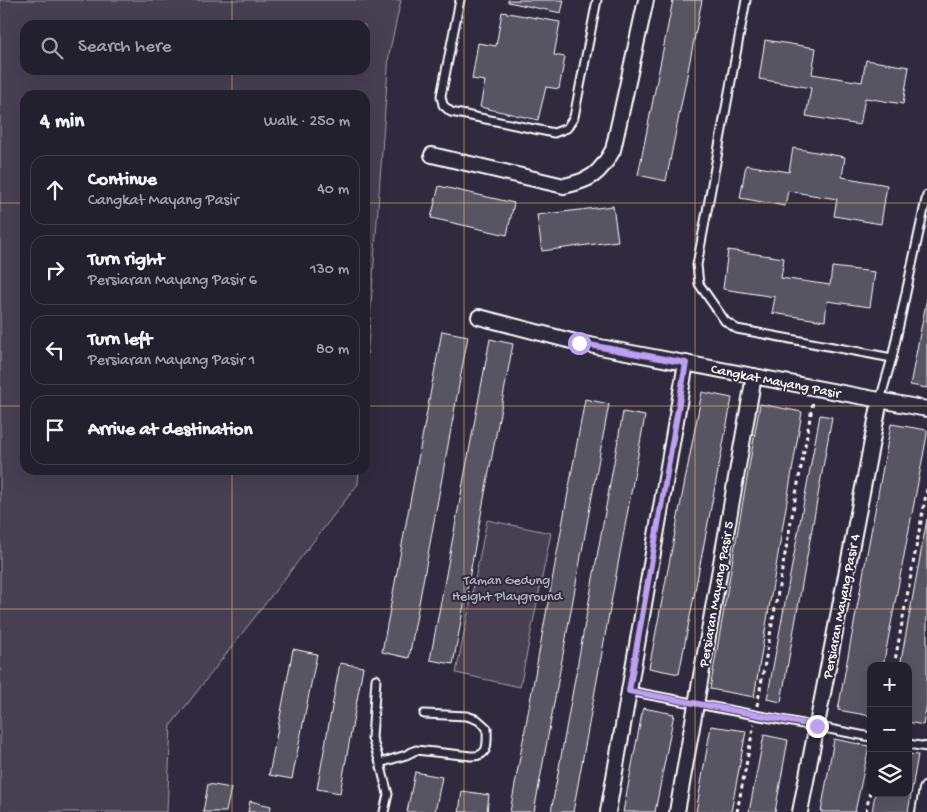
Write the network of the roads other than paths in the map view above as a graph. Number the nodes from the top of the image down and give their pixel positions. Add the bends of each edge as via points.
1 (460, 0) edge
2 (597, 0) edge
3 (646, 0) edge
4 (746, 0) edge
5 (432, 155) dead end
6 (927, 195) edge
7 (480, 316) dead end
8 (892, 358) junction
9 (686, 363) junction
10 (754, 376) junction
11 (880, 400) junction
12 (927, 409) edge
13 (376, 679) dead end
14 (629, 691) junction
15 (696, 704) junction
16 (424, 714) dead end
17 (817, 726) junction
18 (867, 736) edge
19 (912, 745) edge
20 (927, 747) edge
21 (380, 763) junction
22 (927, 790) edge
23 (384, 812) edge
24 (608, 812) edge
25 (677, 812) edge
26 (800, 812) edge
27 (923, 812) edge

1 - 2 lane via 441,96 443,105 451,112 554,133 567,128 574,116
3 - 5 street via 613,150 604,166 593,176 564,186
4 - 8 lane via 697,265 699,284 725,321 737,329
6 - 8 lane
7 - 9 street, Cangkat Mayang Pasir via 579,343
8 - 11 lane
9 - 10 street, Cangkat Mayang Pasir
9 - 14 street
10 - 11 street, Cangkat Mayang Pasir
10 - 15 street, Persiaran Mayang Pasir 5
11 - 12 street, Cangkat Mayang Pasir
11 - 17 street, Persiaran Mayang Pasir 4
13 - 21 lane via 372,738
14 - 15 lane
14 - 24 street
15 - 17 lane
15 - 25 street, Persiaran Mayang Pasir 5
16 - 21 lane via 467,716 478,720 487,728 484,753 479,757 416,750
17 - 18 lane
17 - 26 street, Persiaran Mayang Pasir 4
19 - 20 lane
21 - 23 lane via 388,794
22 - 27 street

